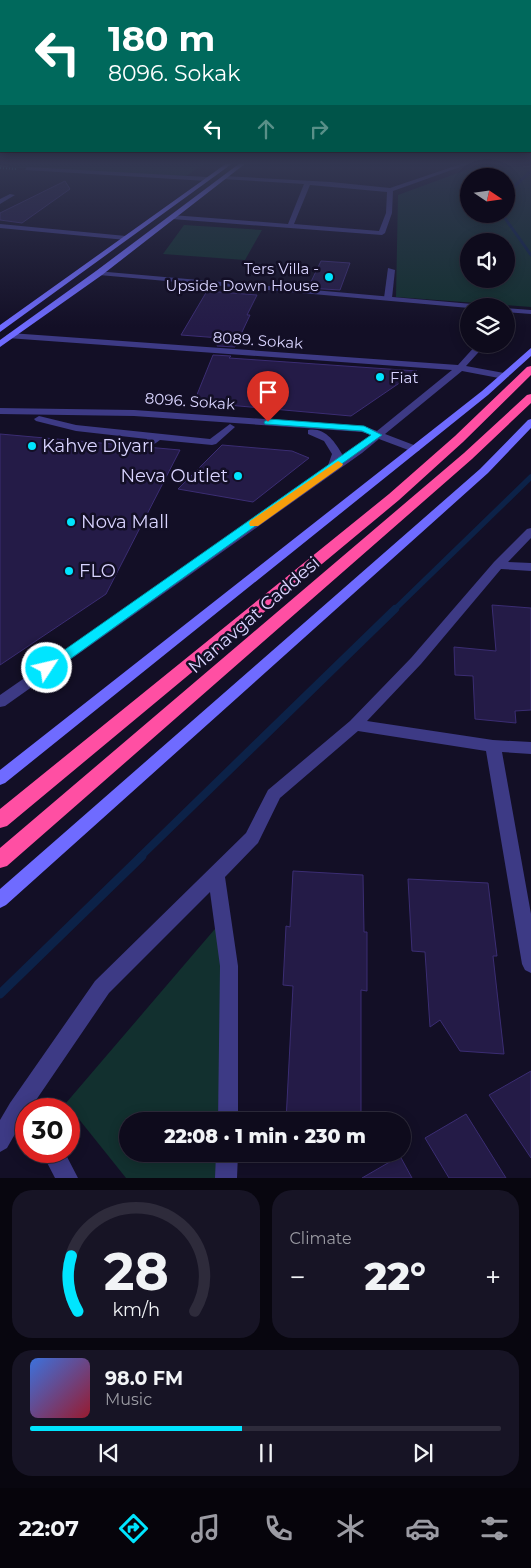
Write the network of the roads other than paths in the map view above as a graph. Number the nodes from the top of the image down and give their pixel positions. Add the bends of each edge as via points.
1 (154, 218) edge
2 (171, 218) edge
3 (185, 218) edge
4 (293, 218) edge
5 (387, 218) edge
6 (0, 226) edge
7 (290, 226) junction
8 (126, 238) junction
9 (390, 270) dead end
10 (99, 273) junction
11 (388, 298) junction
12 (460, 305) edge
13 (515, 312) edge
14 (531, 312) edge
15 (0, 329) edge
16 (10, 336) junction
17 (0, 344) edge
18 (531, 351) edge
19 (474, 353) edge
20 (460, 368) junction
21 (531, 368) edge
22 (504, 376) junction
23 (531, 397) edge
24 (0, 411) edge
25 (0, 418) edge
26 (39, 419) junction
27 (531, 422) edge
28 (230, 427) junction
29 (312, 432) junction
30 (377, 434) junction
31 (415, 449) junction
32 (331, 469) junction
33 (531, 531) edge
34 (498, 565) junction
35 (531, 567) edge
36 (0, 702) edge
37 (355, 726) junction
38 (493, 746) junction
39 (531, 748) edge
40 (0, 779) edge
41 (0, 820) edge
42 (0, 860) edge
43 (216, 875) junction
44 (0, 900) edge
45 (531, 964) edge
46 (33, 1098) edge
47 (228, 1112) edge
48 (15, 1123) edge
49 (0, 1141) edge
50 (227, 1162) edge
51 (59, 1163) edge
52 (67, 1178) edge
53 (226, 1178) edge

1 - 8 street
2 - 10 street
3 - 7 street
4 - 7 street
5 - 7 street via 382,233
6 - 8 street
8 - 15 street
9 - 11 street
10 - 11 street
10 - 16 street
11 - 12 street
13 - 14 street
16 - 17 street
16 - 20 street, 8089. Sokak
18 - 22 street
19 - 20 street
20 - 22 street, 8089. Sokak
20 - 30 street
21 - 41 highway, Manavgat Caddesi via 394,497
22 - 31 street
23 - 42 highway, Manavgat Caddesi via 468,456
24 - 30 street, 8096. Sokak via 134,412 364,429
25 - 26 street, 8096. Sokak
26 - 28 street, 8096. Sokak
26 - 28 street via 76,428 152,436 152,442 158,437 212,442
27 - 44 street via 484,471
28 - 29 street, 8096. Sokak
29 - 30 street, 8096. Sokak
29 - 32 street, 8096. Sokak via 328,439 338,454
30 - 31 street, 8096. Sokak
30 - 32 street
31 - 40 street
32 - 36 street
33 - 34 street
34 - 35 street
34 - 37 street
37 - 38 street
37 - 43 street via 274,794 252,838
38 - 39 street
38 - 45 street
43 - 46 street via 102,987
43 - 47 street via 229,966
48 - 49 street
50 - 53 street
51 - 52 street

